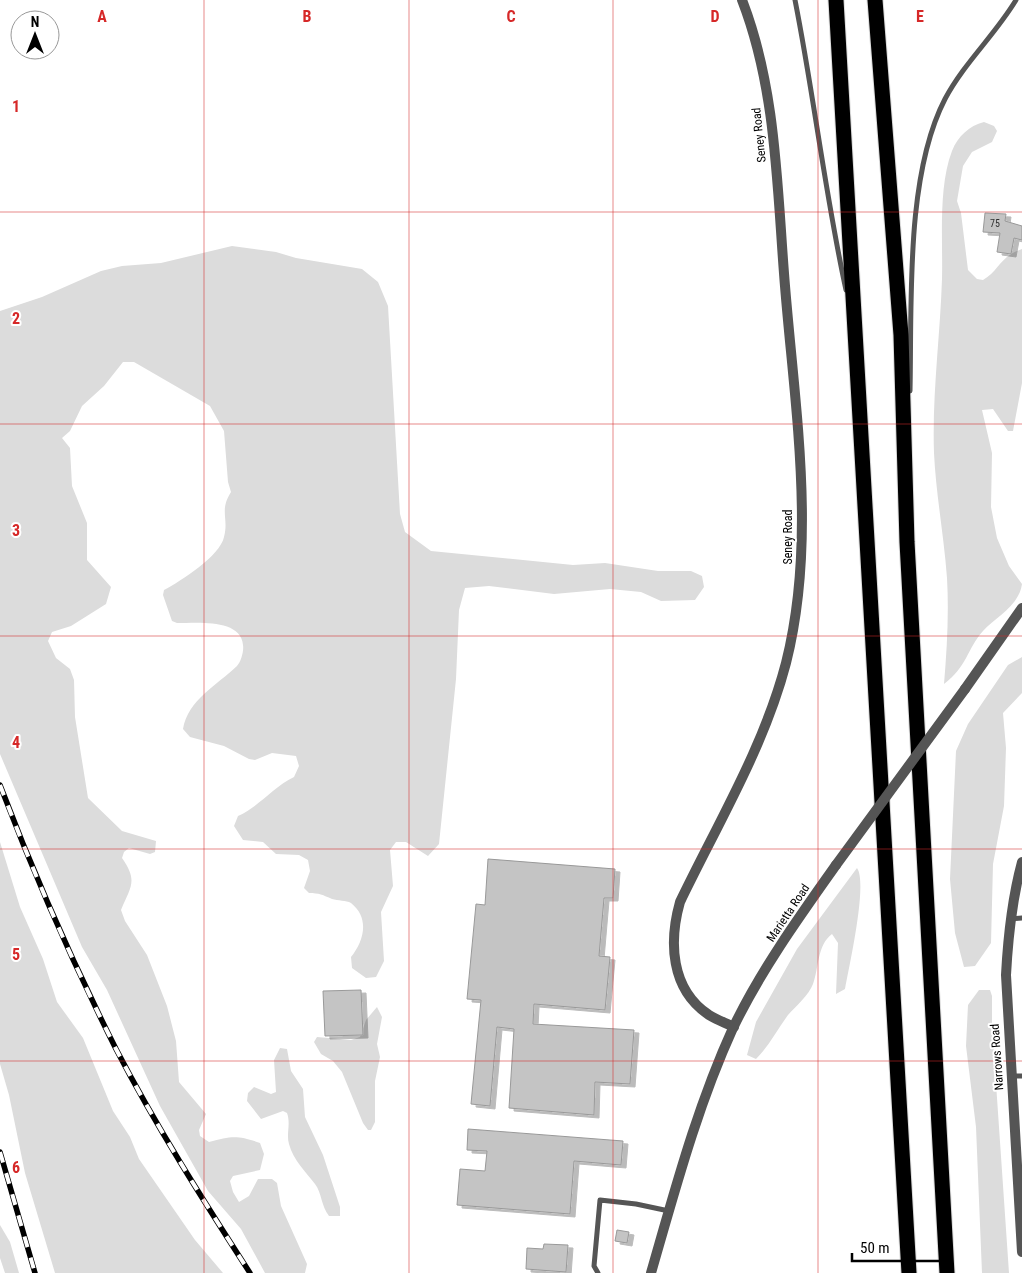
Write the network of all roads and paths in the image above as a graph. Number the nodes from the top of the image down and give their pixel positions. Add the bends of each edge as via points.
1 (742, 0) edge
2 (795, 0) edge
3 (836, 0) edge
4 (874, 0) edge
5 (1016, 0) edge
6 (854, 327) junction
7 (906, 542) junction
8 (1022, 608) edge
9 (1022, 862) edge
10 (1017, 918) edge
11 (734, 1027) junction
12 (1011, 1076) junction
13 (1022, 1076) edge
14 (669, 1211) junction
15 (1022, 1252) edge
16 (598, 1273) edge
17 (651, 1273) edge
18 (909, 1273) edge
19 (947, 1273) edge

1 - 11 street, Seney Road via 758,44 771,124 800,468 802,553 797,610 770,714 680,902 674,923 672,943 681,980 708,1014
2 - 6 lane via 829,214
3 - 6 highway
4 - 7 highway via 901,336
5 - 7 lane via 945,99 931,132 923,166 913,256
6 - 18 highway
7 - 19 highway
8 - 11 street, Marietta Road, bridge via 794,925
9 - 10 street, Narrows Road
10 - 12 street, Narrows Road via 1006,975
11 - 14 street, Marietta Road via 710,1083
12 - 13 lane
12 - 15 street, Narrows Road
14 - 16 lane via 600,1200 594,1266
14 - 17 street, Marietta Road

